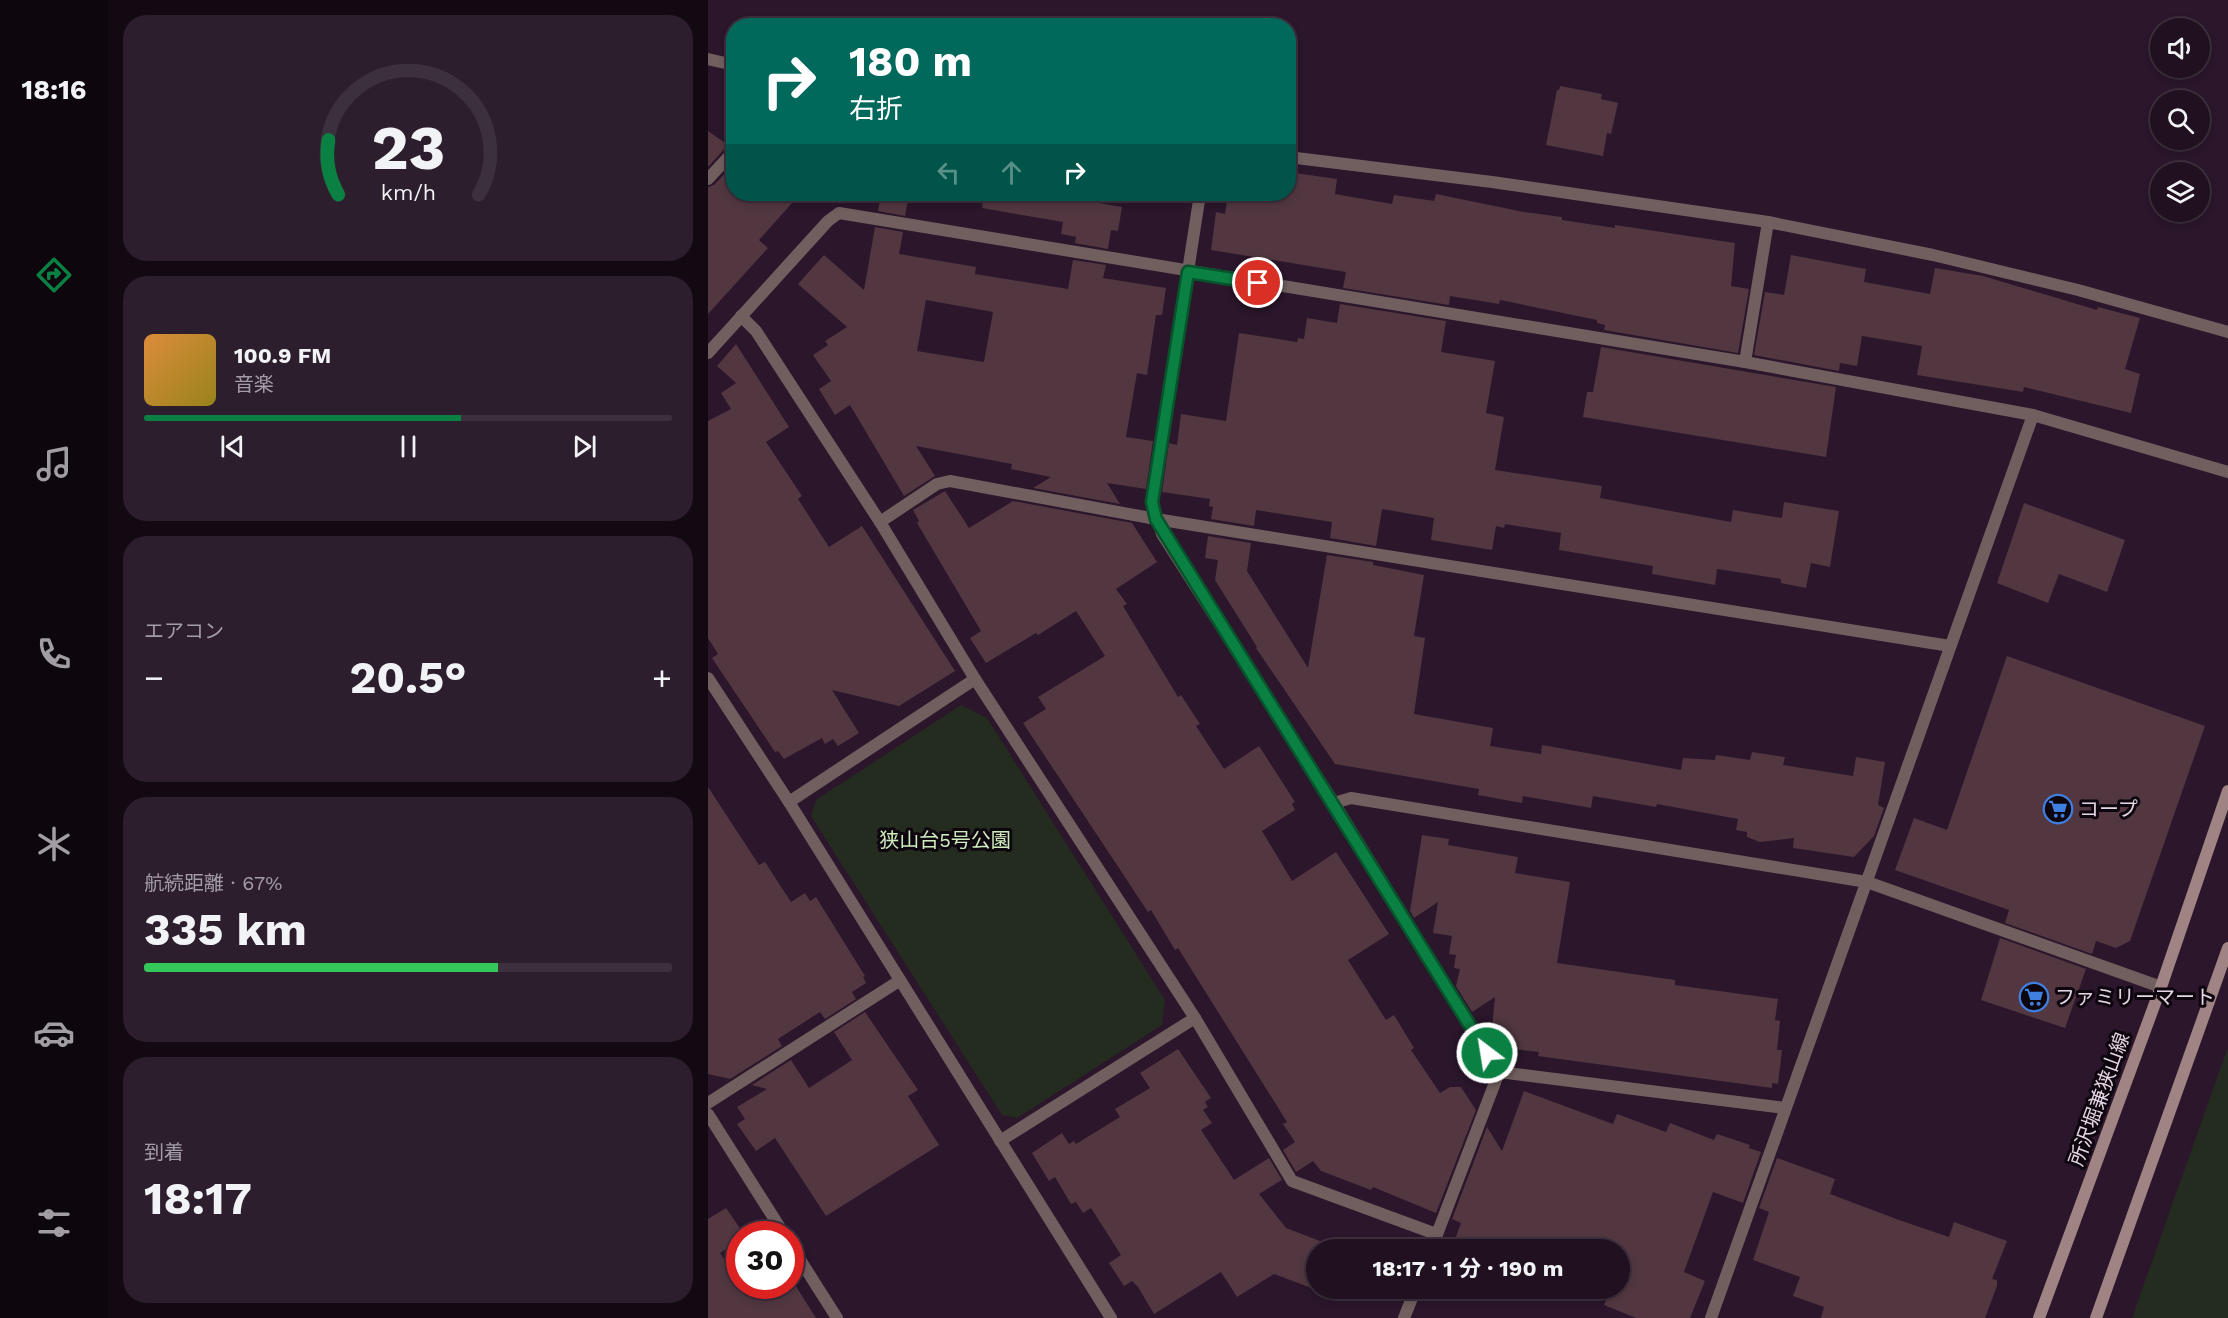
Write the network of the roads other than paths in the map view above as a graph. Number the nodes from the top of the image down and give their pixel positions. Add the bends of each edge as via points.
1 (708, 58) edge
2 (726, 63) edge
3 (1296, 158) edge
4 (726, 160) edge
5 (708, 179) edge
6 (1199, 201) edge
7 (1768, 222) junction
8 (1188, 272) junction
9 (741, 316) junction
10 (2228, 332) edge
11 (708, 353) edge
12 (1745, 362) junction
13 (2033, 415) junction
14 (2228, 472) edge
15 (1156, 519) junction
16 (880, 522) junction
17 (1950, 646) junction
18 (708, 678) edge
19 (975, 680) junction
20 (2228, 791) edge
21 (789, 802) junction
22 (1334, 803) junction
23 (1867, 882) junction
24 (2228, 948) edge
25 (899, 981) junction
26 (2161, 987) junction
27 (1195, 1018) junction
28 (1499, 1072) junction
29 (708, 1103) edge
30 (1785, 1108) junction
31 (708, 1114) edge
32 (1000, 1141) junction
33 (776, 1221) edge
34 (1436, 1234) junction
35 (1434, 1239) edge
36 (804, 1266) edge
37 (1412, 1299) edge
38 (837, 1318) edge
39 (1111, 1318) edge
40 (1404, 1318) edge
41 (1711, 1318) edge
42 (2039, 1318) edge
43 (2096, 1318) edge

1 - 2 street
3 - 7 street
4 - 5 street
6 - 8 street
7 - 10 street via 1933,255
7 - 12 street
8 - 9 street via 840,213 828,221
8 - 12 street
8 - 15 street via 1152,502
9 - 11 street
9 - 16 street via 756,331
12 - 13 street
13 - 14 street
13 - 17 street
15 - 16 street via 950,481 937,484
15 - 17 street
15 - 22 street
16 - 19 street
17 - 23 street
18 - 21 street
19 - 21 street
19 - 27 street
20 - 26 main road, 所沢堀兼狭山線
21 - 25 street
22 - 23 street via 1351,798
22 - 28 street
23 - 26 street
23 - 30 street
24 - 43 main road
25 - 29 street
25 - 32 street
26 - 42 main road, 所沢堀兼狭山線
27 - 32 street
27 - 34 street via 1292,1181
28 - 30 street
28 - 34 street
30 - 41 street
31 - 33 street
32 - 39 street
34 - 35 street
36 - 38 street
37 - 40 street

